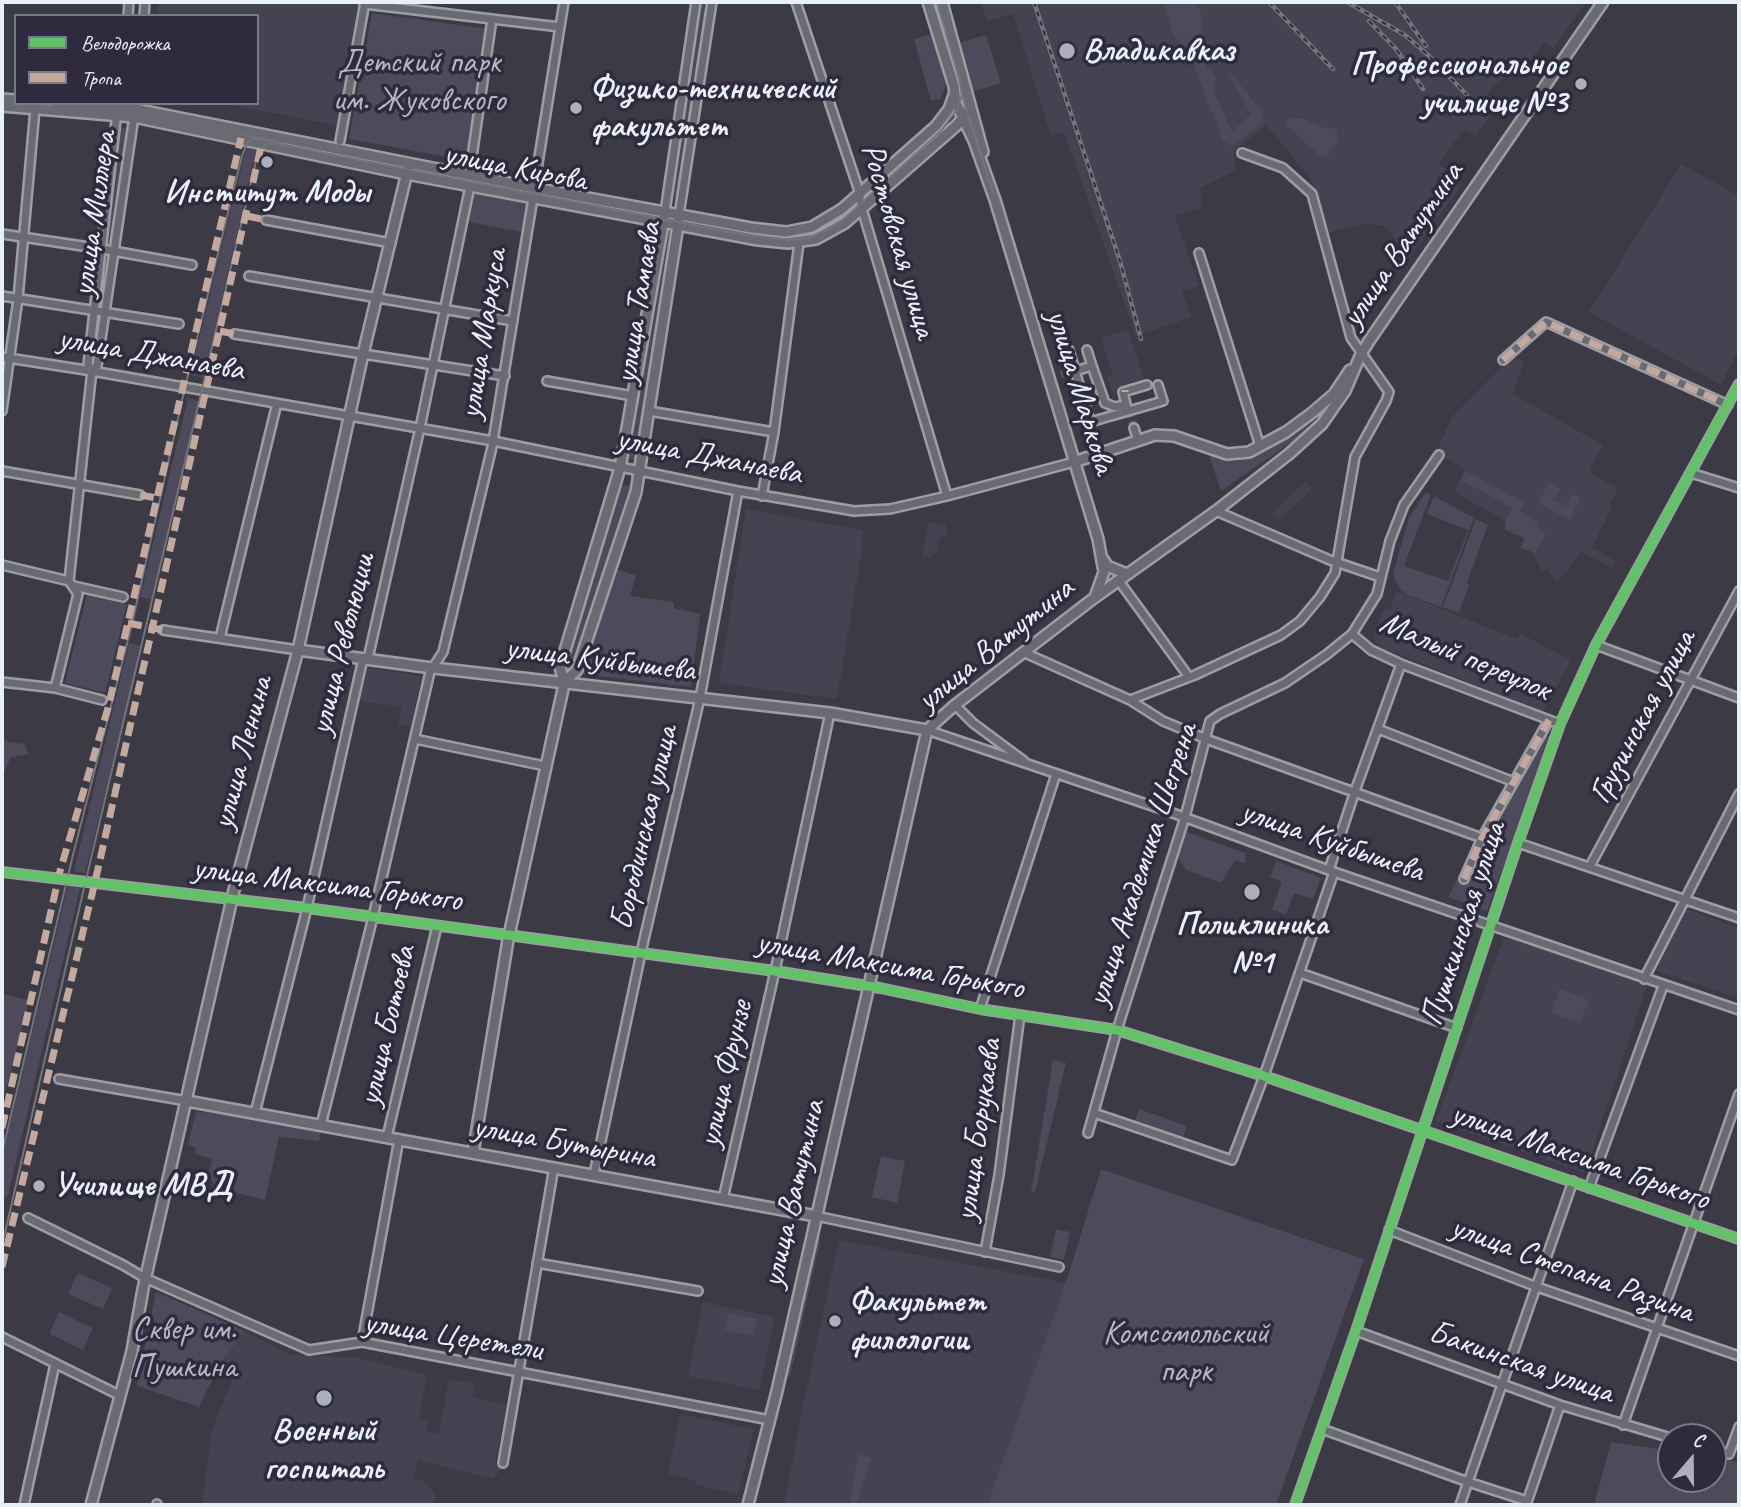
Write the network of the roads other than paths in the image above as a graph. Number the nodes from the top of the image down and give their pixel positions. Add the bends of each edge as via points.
1 (564, 2) edge
2 (696, 2) edge
3 (712, 2) edge
4 (796, 2) edge
5 (928, 2) edge
6 (942, 2) edge
7 (1603, 2) edge
8 (364, 3) edge
9 (492, 19) junction
10 (560, 27) junction
11 (954, 95) junction
12 (75, 105) edge
13 (970, 105) junction
14 (2, 106) edge
15 (35, 109) junction
16 (117, 109) edge
17 (135, 110) edge
18 (963, 118) junction
19 (947, 134) junction
20 (340, 141) dead end
21 (974, 141) junction
22 (1242, 153) dead end
23 (472, 157) dead end
24 (408, 169) junction
25 (470, 186) junction
26 (533, 193) junction
27 (859, 193) junction
28 (995, 200) junction
29 (862, 209) junction
30 (665, 212) junction
31 (266, 220) dead end
32 (678, 220) junction
33 (663, 223) junction
34 (2, 234) edge
35 (24, 237) junction
36 (391, 243) junction
37 (799, 243) junction
38 (101, 249) junction
39 (114, 251) junction
40 (1199, 253) dead end
41 (191, 265) dead end
42 (249, 276) dead end
43 (2, 296) edge
44 (377, 298) junction
45 (18, 299) junction
46 (93, 310) junction
47 (444, 310) junction
48 (106, 312) junction
49 (513, 321) junction
50 (179, 324) dead end
51 (234, 334) dead end
52 (1069, 350) dead end
53 (1087, 351) dead end
54 (363, 354) junction
55 (1361, 354) junction
56 (2, 357) edge
57 (11, 358) junction
58 (1503, 360) dead end
59 (433, 365) junction
60 (1092, 366) junction
61 (92, 371) junction
62 (1075, 371) junction
63 (505, 376) junction
64 (547, 381) dead end
65 (1739, 384) edge
66 (1147, 385) dead end
67 (1158, 385) dead end
68 (633, 396) junction
69 (277, 403) junction
70 (1728, 405) junction
71 (1127, 408) junction
72 (2, 411) edge
73 (649, 411) junction
74 (1314, 412) junction
75 (351, 416) junction
76 (1322, 424) junction
77 (420, 428) junction
78 (1133, 428) tunnel mouth
79 (774, 432) junction
80 (1138, 440) junction
81 (493, 441) junction
82 (1260, 446) junction
83 (1439, 455) dead end
84 (1074, 462) junction
85 (620, 468) junction
86 (2, 471) edge
87 (639, 472) junction
88 (1691, 473) junction
89 (78, 483) junction
90 (1739, 488) edge
91 (738, 491) junction
92 (140, 495) dead end
93 (762, 496) junction
94 (947, 496) junction
95 (1216, 511) junction
96 (1102, 557) junction
97 (1337, 563) junction
98 (2, 565) edge
99 (1127, 574) junction
100 (1380, 577) junction
101 (1119, 581) junction
102 (72, 583) junction
103 (1739, 591) edge
104 (122, 597) dead end
105 (1094, 598) junction
106 (163, 630) dead end
107 (1352, 634) junction
108 (220, 638) junction
109 (1596, 645) junction
110 (298, 650) junction
111 (1025, 653) junction
112 (365, 660) junction
113 (1401, 664) junction
114 (433, 668) junction
115 (1189, 677) junction
116 (1690, 680) junction
117 (2, 682) edge
118 (564, 682) junction
119 (55, 688) junction
120 (700, 698) junction
121 (1739, 698) edge
122 (1130, 699) junction
123 (102, 700) dead end
124 (955, 705) junction
125 (830, 713) junction
126 (1549, 720) junction
127 (1560, 724) junction
128 (1378, 729) junction
129 (927, 730) junction
130 (415, 739) junction
131 (1206, 739) junction
132 (1027, 763) junction
133 (545, 766) junction
134 (1056, 774) junction
135 (1514, 782) junction
136 (1355, 791) junction
137 (1739, 794) edge
138 (1185, 817) junction
139 (1482, 838) junction
140 (1518, 843) junction
141 (1590, 866) junction
142 (1331, 871) junction
143 (2, 872) edge
144 (1464, 879) dead end
145 (232, 899) junction
146 (1685, 901) junction
147 (307, 908) junction
148 (373, 918) junction
149 (1739, 918) edge
150 (1492, 925) junction
151 (437, 926) junction
152 (509, 936) junction
153 (641, 955) junction
154 (775, 971) junction
155 (1300, 973) junction
156 (1644, 979) junction
157 (870, 986) junction
158 (1663, 986) junction
159 (981, 1009) junction
160 (1739, 1010) edge
161 (1020, 1015) junction
162 (1457, 1028) junction
163 (1117, 1030) junction
164 (1264, 1076) junction
165 (59, 1079) dead end
166 (1739, 1094) edge
167 (187, 1101) junction
168 (255, 1113) junction
169 (1094, 1113) junction
170 (321, 1125) junction
171 (1423, 1131) junction
172 (1088, 1133) dead end
173 (387, 1137) junction
174 (399, 1139) junction
175 (473, 1153) junction
176 (554, 1167) junction
177 (594, 1174) junction
178 (1573, 1181) junction
179 (1589, 1188) junction
180 (723, 1199) junction
181 (816, 1216) junction
182 (28, 1218) dead end
183 (1694, 1223) junction
184 (1388, 1230) junction
185 (1739, 1239) edge
186 (985, 1252) junction
187 (537, 1263) junction
188 (1059, 1266) dead end
189 (145, 1278) junction
190 (1537, 1287) junction
191 (698, 1291) dead end
192 (1657, 1327) junction
193 (1356, 1331) junction
194 (2, 1336) edge
195 (362, 1342) junction
196 (1739, 1356) edge
197 (55, 1364) junction
198 (520, 1371) junction
199 (1502, 1384) junction
200 (119, 1395) junction
201 (1560, 1405) junction
202 (770, 1420) junction
203 (1623, 1425) junction
204 (1739, 1427) edge
205 (1322, 1429) junction
206 (1657, 1434) edge
207 (1727, 1454) edge
208 (503, 1463) dead end
209 (1468, 1482) junction
210 (1526, 1503) edge
211 (24, 1505) edge
212 (91, 1505) edge
213 (748, 1505) edge
214 (1295, 1505) edge
215 (1460, 1505) edge

1 - 10 street, улица Маркуса
2 - 30 street, улица Тамаева
3 - 32 street, улица Тамаева
4 - 27 street, Ростовская улица
5 - 11 main road, улица Маркова
6 - 13 main road, улица Маркова
7 - 55 main road, улица Ватутина
8 - 9 street
8 - 20 street
9 - 10 street
9 - 23 street
10 - 26 street, улица Маркуса
11 - 18 main road, улица Маркова
11 - 27 main road, улица Кирова via 936,125
12 - 16 main road, улица Кирова
13 - 18 main road, улица Кирова
13 - 28 main road, улица Маркова
14 - 15 main road, улица Кирова
15 - 16 main road, улица Кирова
15 - 35 street
16 - 17 main road, улица Кирова
16 - 38 street, улица Миллера
17 - 24 main road, улица Кирова
17 - 39 street, улица Миллера
18 - 19 main road, улица Кирова
18 - 21 main road, улица Маркова
19 - 21 main road via 966,132
19 - 29 main road, улица Кирова
21 - 28 main road, улица Маркова
22 - 55 street via 1283,168 1312,194 1350,338
24 - 25 main road, улица Кирова
24 - 26 main road, улица Кирова
24 - 36 main road, улица Ленина
25 - 26 main road, улица Кирова
25 - 47 street, улица Революции
26 - 30 main road, улица Кирова
26 - 33 main road, улица Кирова
26 - 49 street, улица Маркуса
27 - 29 street, Ростовская улица
27 - 32 main road, улица Кирова via 829,218 800,231
28 - 84 main road, улица Маркова
29 - 37 main road, улица Кирова via 833,232
29 - 94 street, Ростовская улица
30 - 32 main road, улица Кирова
30 - 33 main road, улица Тамаева
31 - 36 street
32 - 33 main road, улица Кирова
32 - 37 main road, улица Кирова via 758,240
32 - 73 main road, улица Тамаева
33 - 68 main road, улица Тамаева
34 - 35 street
35 - 38 street
35 - 45 street
36 - 44 main road, улица Ленина
37 - 79 street
38 - 39 street
38 - 46 street, улица Миллера
39 - 41 street
39 - 48 street, улица Миллера
40 - 82 street
42 - 44 street
43 - 45 street
44 - 47 street
44 - 54 main road, улица Ленина
45 - 46 street
45 - 57 street
46 - 48 street
46 - 61 street, улица Миллера via 88,364
47 - 49 street
47 - 59 street, улица Революции
48 - 50 street
48 - 61 street, улица Миллера via 97,366
49 - 63 street, улица Маркуса
51 - 54 street
52 - 62 street
53 - 60 street
54 - 59 street
54 - 75 main road, улица Ленина
55 - 74 main road, улица Джанаева via 1334,394
55 - 76 main road, улица Ватутина via 1345,391
55 - 97 street via 1388,392 1355,457
56 - 57 street, улица Джанаева
57 - 61 street, улица Джанаева
57 - 72 street
58 - 70 street via 1546,322
59 - 63 street
59 - 77 street, улица Революции
60 - 62 street
60 - 71 street via 1105,403
61 - 69 street, улица Джанаева
61 - 89 street, улица Миллера
62 - 71 street via 1090,422
63 - 81 street, улица Маркуса
64 - 68 street
65 - 70 street, Пушкинская улица
66 - 71 street via 1123,392
67 - 71 street via 1163,401
68 - 85 main road, улица Тамаева
69 - 75 street, улица Джанаева
69 - 108 street
70 - 88 street, Пушкинская улица
73 - 79 street
73 - 87 main road, улица Тамаева
74 - 76 main road via 1321,415
74 - 82 main road, улица Джанаева
75 - 77 street, улица Джанаева
75 - 110 main road, улица Ленина
76 - 95 main road, улица Ватутина
77 - 81 street, улица Джанаева
77 - 112 street, улица Революции
78 - 80 street
79 - 93 street
80 - 82 main road, улица Джанаева via 1165,434 1236,455
80 - 84 main road, улица Джанаева
81 - 85 street, улица Джанаева
81 - 114 street, улица Маркуса via 445,646
83 - 100 street, улица Академика Шегрена via 1404,505
84 - 94 street, улица Джанаева
84 - 96 main road, улица Маркова
85 - 87 street, улица Джанаева
85 - 118 main road, улица Тамаева via 560,667
86 - 89 street
87 - 91 street, улица Джанаева
87 - 118 main road, улица Тамаева via 577,670
88 - 90 street
88 - 109 street, Пушкинская улица
89 - 92 street
89 - 102 street, улица Миллера
91 - 93 street, улица Джанаева
91 - 120 street, Бородинская улица
93 - 94 street, улица Джанаева via 866,511
95 - 97 street
95 - 99 main road, улица Ватутина
96 - 99 main road via 1107,566
96 - 105 main road, улица Маркова via 1103,579
97 - 100 street
97 - 115 street via 1321,597 1300,621
98 - 102 street
99 - 101 main road, улица Ватутина
100 - 107 street, улица Академика Шегрена via 1377,594
101 - 105 main road, улица Ватутина
101 - 115 street
102 - 104 street
102 - 119 street via 78,594
103 - 116 street, Грузинская улица
105 - 111 main road, улица Ватутина
106 - 108 street, улица Куйбышева
107 - 113 street, Малый переулок
107 - 131 street, улица Академика Шегрена via 1284,683 1220,713 1210,721
108 - 110 street, улица Куйбышева
109 - 116 street
109 - 127 street, Пушкинская улица
110 - 112 main road, улица Куйбышева
110 - 145 main road, улица Ленина
111 - 122 street
111 - 124 main road, улица Ватутина
112 - 114 main road, улица Куйбышева
112 - 147 street, улица Революции
113 - 126 street, Малый переулок
113 - 128 street
114 - 118 main road, улица Куйбышева
114 - 130 street, улица Маркуса
115 - 122 street
116 - 121 street
116 - 141 street, Грузинская улица
117 - 119 street
118 - 120 main road, улица Куйбышева
118 - 133 main road, улица Тамаева
119 - 123 street
120 - 125 main road, улица Куйбышева
120 - 153 street, Бородинская улица
122 - 131 street via 1163,721
124 - 129 main road, улица Ватутина
124 - 132 street, улица Куйбышева
125 - 129 main road, улица Куйбышева
125 - 154 street, улица Фрунзе
126 - 127 street, Малый переулок
126 - 135 street
127 - 140 street, Пушкинская улица
128 - 135 street
128 - 136 street
129 - 132 street, улица Куйбышева
129 - 157 main road, улица Ватутина
130 - 133 street
130 - 148 street, улица Маркуса
131 - 136 street
131 - 138 street, улица Академика Шегрена
132 - 134 street, улица Куйбышева
133 - 152 main road, улица Тамаева
134 - 138 street, улица Куйбышева
134 - 159 street
135 - 139 street
136 - 139 street
136 - 142 street
137 - 146 street
138 - 142 street, улица Куйбышева
138 - 163 street, улица Академика Шегрена
139 - 144 street
140 - 141 street
140 - 150 street, Пушкинская улица
141 - 146 street
142 - 150 street, улица Куйбышева
142 - 155 street
143 - 145 street, улица Максима Горького
145 - 147 street, улица Максима Горького
145 - 167 main road, улица Ленина
146 - 149 street
146 - 156 street
147 - 148 street, улица Максима Горького
147 - 168 street, улица Революции
148 - 151 street, улица Максима Горького
148 - 170 street, улица Маркуса
150 - 156 street, улица Куйбышева
150 - 162 street, Пушкинская улица
151 - 152 street, улица Максима Горького
151 - 173 street, улица Ботоева
152 - 153 street, улица Максима Горького
152 - 175 main road, улица Тамаева
153 - 154 street, улица Максима Горького
153 - 177 street, Бородинская улица
154 - 157 street, улица Максима Горького
154 - 180 street, улица Фрунзе
155 - 162 street
155 - 164 street
156 - 158 street, улица Куйбышева
157 - 159 street, улица Максима Горького
157 - 181 main road, улица Ватутина
158 - 160 street, улица Куйбышева
158 - 179 street
159 - 161 street, улица Максима Горького
161 - 163 street, улица Максима Горького
161 - 186 street, улица Борукаева
162 - 171 street, Пушкинская улица
163 - 164 street, улица Максима Горького
163 - 169 street, улица Академика Шегрена
164 - 169 street via 1232,1160
164 - 171 street, улица Максима Горького
165 - 167 street, улица Бутырина
166 - 183 street
167 - 168 main road, улица Бутырина
167 - 189 main road, улица Ленина
168 - 170 main road, улица Бутырина
169 - 172 street, улица Академика Шегрена
170 - 173 main road, улица Бутырина
171 - 178 street, улица Максима Горького
171 - 184 street, Пушкинская улица
173 - 174 main road, улица Бутырина
174 - 175 main road, улица Бутырина
174 - 195 street
175 - 176 main road, улица Бутырина
176 - 177 main road, улица Бутырина
176 - 187 street
177 - 180 main road, улица Бутырина
178 - 179 street, улица Максима Горького
178 - 190 street
179 - 183 street, улица Максима Горького
180 - 181 main road, улица Бутырина
181 - 186 street, улица Бутырина
181 - 202 main road, улица Ватутина
182 - 189 street, улица Церетели
183 - 185 street, улица Максима Горького
183 - 192 street
184 - 190 street, улица Степана Разина
184 - 193 street, Пушкинская улица
186 - 188 street, улица Бутырина
187 - 191 street
187 - 198 street
189 - 195 street, улица Церетели via 309,1350
189 - 200 main road, улица Ленина
190 - 192 street, улица Степана Разина
190 - 199 street
192 - 196 street, улица Степана Разина
192 - 203 street
193 - 199 street, Бакинская улица
193 - 205 street, Пушкинская улица
194 - 197 street
195 - 198 street, улица Церетели
197 - 200 street
197 - 211 street
198 - 202 street, улица Церетели
198 - 208 street
199 - 201 street, Бакинская улица
199 - 209 street
200 - 212 main road, улица Ленина
201 - 203 street, Бакинская улица
201 - 210 street
202 - 213 main road, улица Ватутина
203 - 206 street, Бакинская улица
204 - 207 street
205 - 209 street
205 - 214 street, Пушкинская улица
209 - 210 street
209 - 215 street

